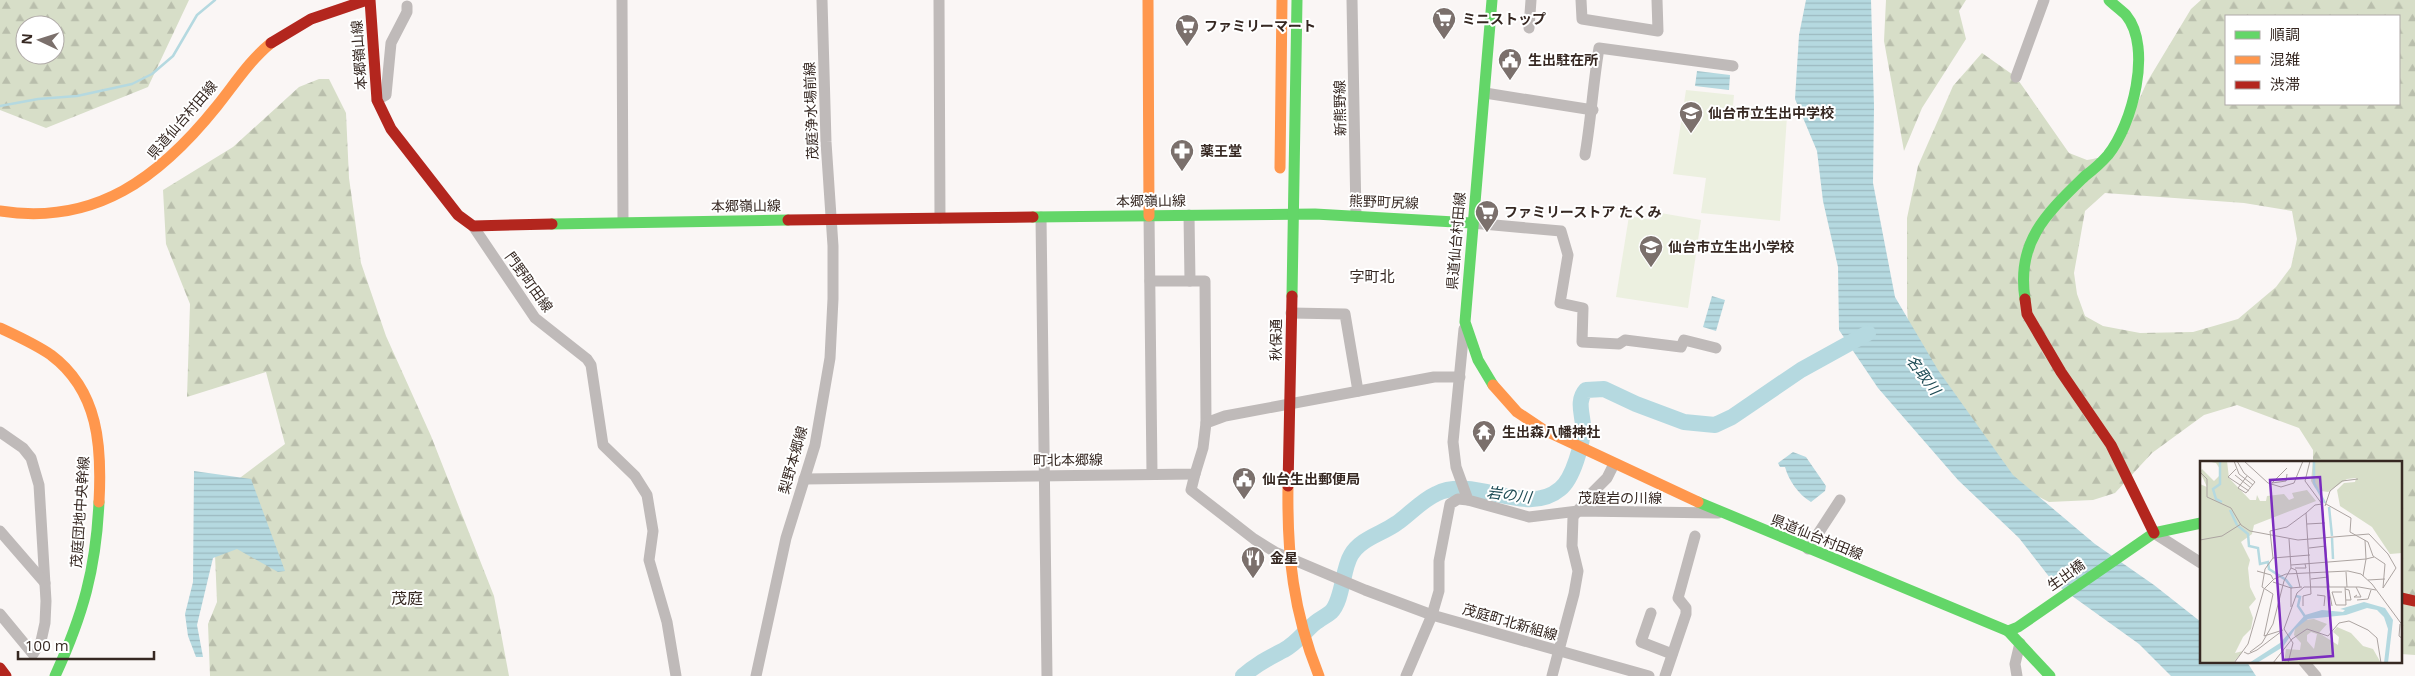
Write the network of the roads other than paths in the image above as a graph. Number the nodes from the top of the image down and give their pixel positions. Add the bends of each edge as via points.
1 (366, 0) edge
2 (370, 0) edge
3 (622, 0) edge
4 (822, 0) edge
5 (939, 0) edge
6 (1148, 0) edge
7 (1282, 0) edge
8 (1297, 0) edge
9 (1352, 0) edge
10 (1492, 0) edge
11 (1531, 0) edge
12 (1581, 0) edge
13 (1657, 0) edge
14 (2044, 0) edge
15 (2110, 0) edge
16 (408, 6) dead end
17 (1529, 28) dead end
18 (1733, 66) dead end
19 (2016, 77) dead end
20 (1485, 93) junction
21 (377, 100) junction
22 (1593, 110) junction
23 (1586, 155) dead end
24 (1280, 176) dead end
25 (1280, 210) junction
26 (0, 211) edge
27 (1294, 215) junction
28 (1149, 216) junction
29 (1189, 216) junction
30 (1356, 216) junction
31 (1041, 217) junction
32 (940, 218) junction
33 (832, 220) junction
34 (623, 222) junction
35 (1472, 223) junction
36 (473, 226) junction
37 (1280, 230) dead end
38 (1190, 281) junction
39 (1150, 282) junction
40 (1291, 313) junction
41 (1465, 322) junction
42 (0, 328) edge
43 (1716, 348) dead end
44 (1460, 377) junction
45 (1358, 390) junction
46 (1290, 404) junction
47 (1206, 423) junction
48 (0, 432) edge
49 (1610, 462) junction
50 (1152, 473) junction
51 (1195, 474) junction
52 (1043, 476) junction
53 (804, 479) junction
54 (1467, 497) junction
55 (1840, 500) dead end
56 (1578, 511) junction
57 (1721, 514) junction
58 (2200, 523) edge
59 (0, 531) edge
60 (2154, 533) junction
61 (1695, 536) dead end
62 (1808, 549) junction
63 (1288, 558) junction
64 (2200, 562) edge
65 (45, 583) junction
66 (2402, 598) edge
67 (2415, 601) edge
68 (1651, 613) dead end
69 (0, 614) edge
70 (1432, 615) junction
71 (2013, 629) junction
72 (2020, 643) junction
73 (1559, 651) junction
74 (1672, 654) junction
75 (2306, 664) edge
76 (0, 668) edge
77 (6, 676) edge
78 (55, 676) edge
79 (676, 676) edge
80 (756, 676) edge
81 (1047, 676) edge
82 (1319, 676) edge
83 (1406, 676) edge
84 (1552, 676) edge
85 (1649, 676) edge
86 (1665, 676) edge
87 (2017, 676) edge
88 (2050, 676) edge
89 (2316, 676) edge

1 - 26 main road, 県道仙台村田線 via 314,16 262,51 181,148 160,169 132,188 85,208 45,214
2 - 21 main road, 本郷嶺山線
3 - 34 street
4 - 33 street, 茂庭浄水場前線
5 - 32 street
6 - 28 main road
7 - 24 main road
8 - 27 main road, 秋保通
9 - 30 street, 新熊野線
10 - 20 main road, 県道仙台村田線
11 - 17 street
12 - 13 street via 1582,19 1658,31
14 - 19 street
15 - 60 main road via 2127,16 2137,40 2136,90 2127,121 2108,155 2050,210 2034,232 2024,256 2022,282 2027,314 2111,446
16 - 21 street via 391,43 386,94
18 - 22 street via 1600,48 1593,82
20 - 22 street
20 - 35 main road, 県道仙台村田線
21 - 36 main road, 本郷嶺山線 via 391,129 458,215
22 - 23 street
25 - 27 main road, 本郷嶺山線
25 - 29 main road, 本郷嶺山線
25 - 37 main road
27 - 30 main road, 熊野町尻線
27 - 40 main road, 秋保通
28 - 29 main road, 本郷嶺山線
28 - 31 main road, 本郷嶺山線
28 - 39 street
29 - 38 street
30 - 35 main road, 熊野町尻線
31 - 32 main road, 本郷嶺山線
31 - 52 street
32 - 33 main road, 本郷嶺山線
33 - 34 main road, 本郷嶺山線
33 - 53 street, 梨野本郷線 via 834,299 830,358 815,445
34 - 36 main road, 本郷嶺山線
35 - 41 main road, 県道仙台村田線
35 - 43 street via 1561,232 1568,255 1560,303 1583,308 1582,342 1620,344 1625,340 1681,347 1684,340
36 - 79 street, 門野町田線 via 535,318 583,355 591,365 603,445 636,476 647,495 653,531 650,560 667,622
38 - 39 street
38 - 47 street via 1204,281
39 - 50 street
40 - 45 street via 1345,314
40 - 46 main road, 秋保通
41 - 44 street
41 - 49 main road, 県道仙台村田線 via 1477,360 1492,385 1517,412
42 - 78 main road, 茂庭団地中央幹線 via 58,361 89,405 96,423 99,444 96,531 86,600
44 - 45 street via 1434,377
44 - 54 street via 1453,442 1456,468
45 - 46 street
46 - 47 street via 1225,416
46 - 63 main road, 秋保通 via 1286,514
47 - 51 street
48 - 65 street via 23,448 35,470
49 - 56 street via 1607,478
49 - 57 main road, 県道仙台村田線
50 - 51 street, 町北本郷線
50 - 52 street, 町北本郷線
51 - 63 street, 茂庭町北新組線 via 1191,490 1254,539
52 - 53 street, 町北本郷線
52 - 81 street
53 - 80 street, 梨野本郷線 via 780,564
54 - 56 street, 茂庭岩の川線 via 1529,517
54 - 70 street via 1450,504 1439,561 1439,591
55 - 62 street
56 - 57 street, 茂庭岩の川線
56 - 73 street via 1573,518 1572,546 1578,571
57 - 62 main road, 県道仙台村田線
58 - 60 main road
59 - 65 street
60 - 64 street
60 - 71 main road, 生出橋
61 - 74 street via 1678,598 1686,608 1686,614
62 - 71 main road, 県道仙台村田線
63 - 70 street, 茂庭町北新組線
63 - 82 main road, 秋保通 via 1300,620
65 - 69 street via 45,623 41,641 33,654
66 - 67 main road
68 - 74 street via 1641,642
70 - 73 street, 茂庭町北新組線
70 - 83 street
71 - 72 main road
72 - 87 street via 2015,664
72 - 88 main road
73 - 84 street
73 - 85 street, 茂庭町北新組線
74 - 86 street
75 - 89 street
76 - 77 main road

